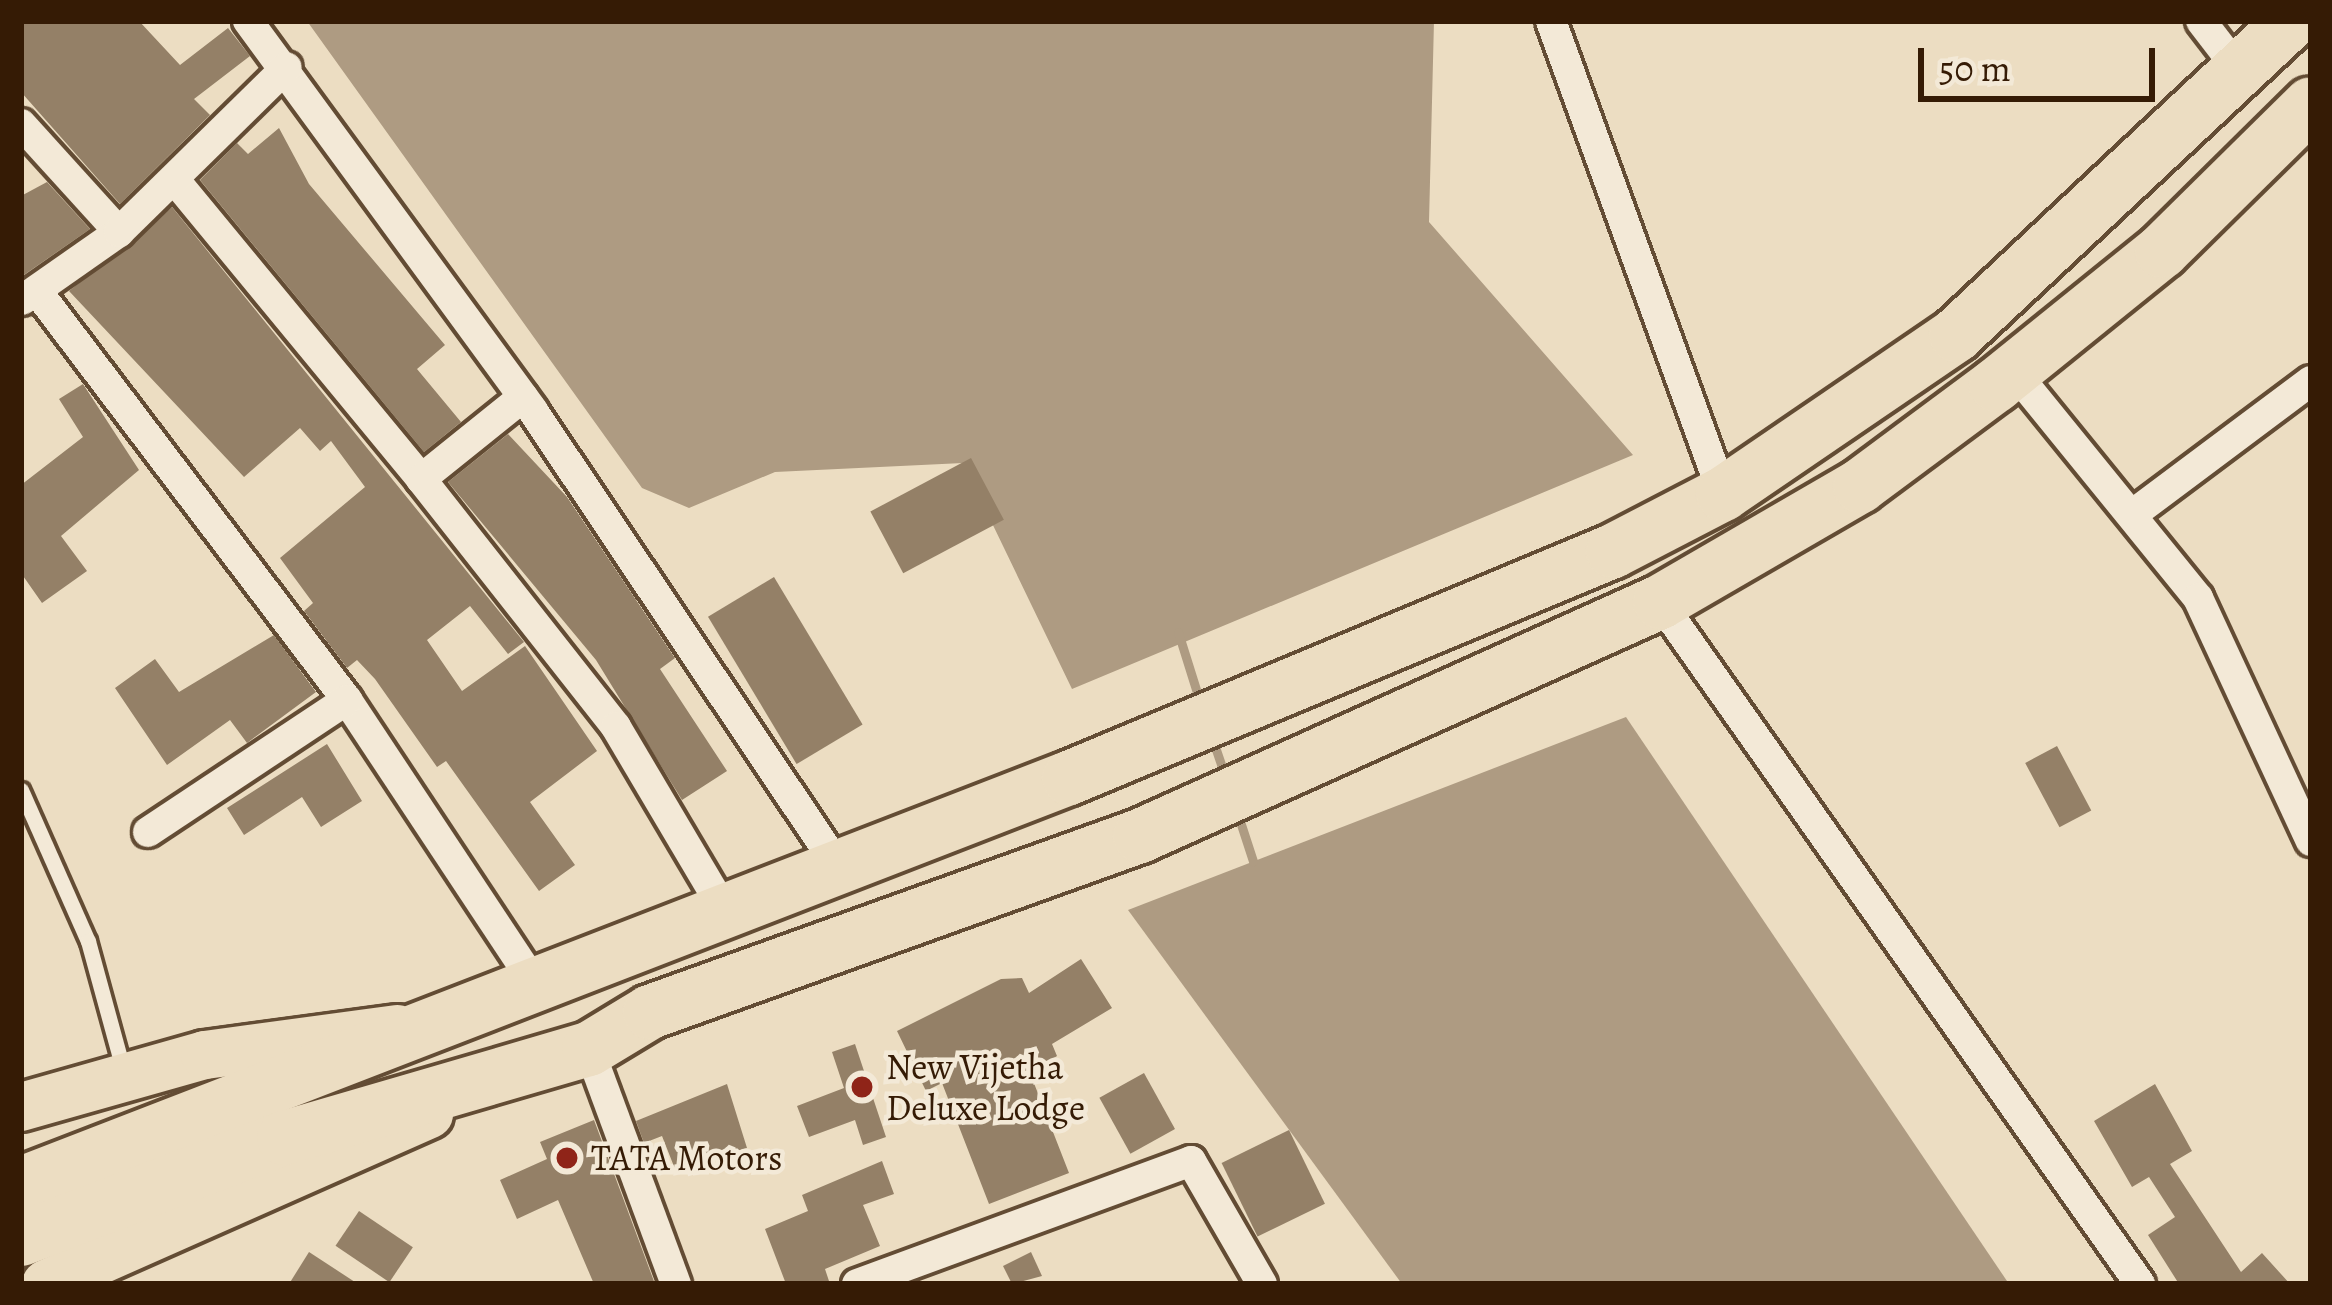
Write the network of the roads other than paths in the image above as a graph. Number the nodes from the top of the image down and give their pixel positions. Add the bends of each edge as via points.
1 (248, 21) edge
2 (1551, 21) edge
3 (2200, 21) edge
4 (2292, 21) edge
5 (287, 68) junction
6 (2244, 77) junction
7 (2311, 104) edge
8 (21, 124) edge
9 (173, 179) junction
10 (119, 232) junction
11 (29, 296) edge
12 (2012, 369) junction
13 (2311, 381) edge
14 (523, 397) junction
15 (421, 479) junction
16 (1724, 494) junction
17 (2132, 514) junction
18 (1660, 602) junction
19 (347, 700) junction
20 (21, 790) edge
21 (148, 832) dead end
22 (2311, 841) edge
23 (839, 868) junction
24 (725, 911) junction
25 (532, 980) junction
26 (417, 1028) junction
27 (589, 1049) junction
28 (125, 1078) junction
29 (21, 1107) edge
30 (21, 1184) edge
31 (21, 1239) edge
32 (46, 1284) edge
33 (676, 1284) edge
34 (857, 1284) edge
35 (1262, 1284) edge
36 (2140, 1284) edge

1 - 5 street
2 - 16 street
3 - 6 street
4 - 6 highway
5 - 9 street
5 - 14 street
6 - 16 highway via 1956,335
7 - 12 highway via 2162,250
8 - 10 street
9 - 10 street
9 - 15 street
10 - 11 street
11 - 19 street
12 - 17 street
12 - 18 highway via 1860,486
13 - 17 street
14 - 15 street
14 - 23 street
15 - 24 street via 616,728
16 - 23 highway via 1268,698
17 - 22 street via 2198,598
18 - 27 highway via 1141,836 650,1012
18 - 36 street
19 - 21 street
19 - 25 street
20 - 28 lane via 88,941
23 - 24 highway
24 - 25 highway
25 - 26 highway
26 - 28 main road via 310,1035
26 - 30 highway
27 - 31 highway via 284,1138
27 - 32 main road
27 - 33 street
28 - 29 main road
34 - 35 street via 1191,1161

